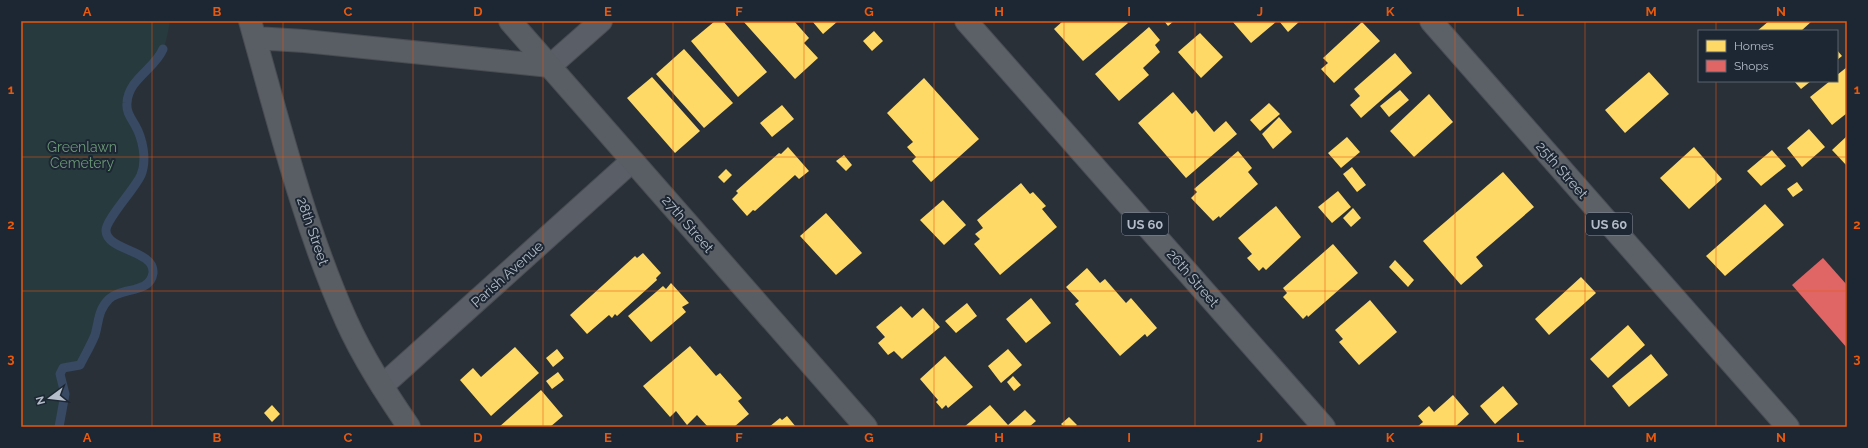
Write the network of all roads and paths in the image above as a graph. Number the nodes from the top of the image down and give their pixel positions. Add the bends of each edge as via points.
1 (510, 21) edge
2 (601, 21) edge
3 (966, 21) edge
4 (1430, 21) edge
5 (252, 29) edge
6 (550, 66) junction
7 (632, 161) junction
8 (382, 386) junction
9 (409, 427) edge
10 (866, 427) edge
11 (1324, 427) edge
12 (1788, 427) edge

1 - 6 main road, 27th Street
2 - 6 street
3 - 11 main road, 26th Street / US 60
4 - 12 main road, 25th Street / US 60
5 - 6 main road via 304,41
5 - 8 main road, 28th Street via 319,252 347,321
6 - 7 main road, 27th Street
7 - 8 street, Parish Avenue
7 - 10 main road, 27th Street
8 - 9 main road, 28th Street

